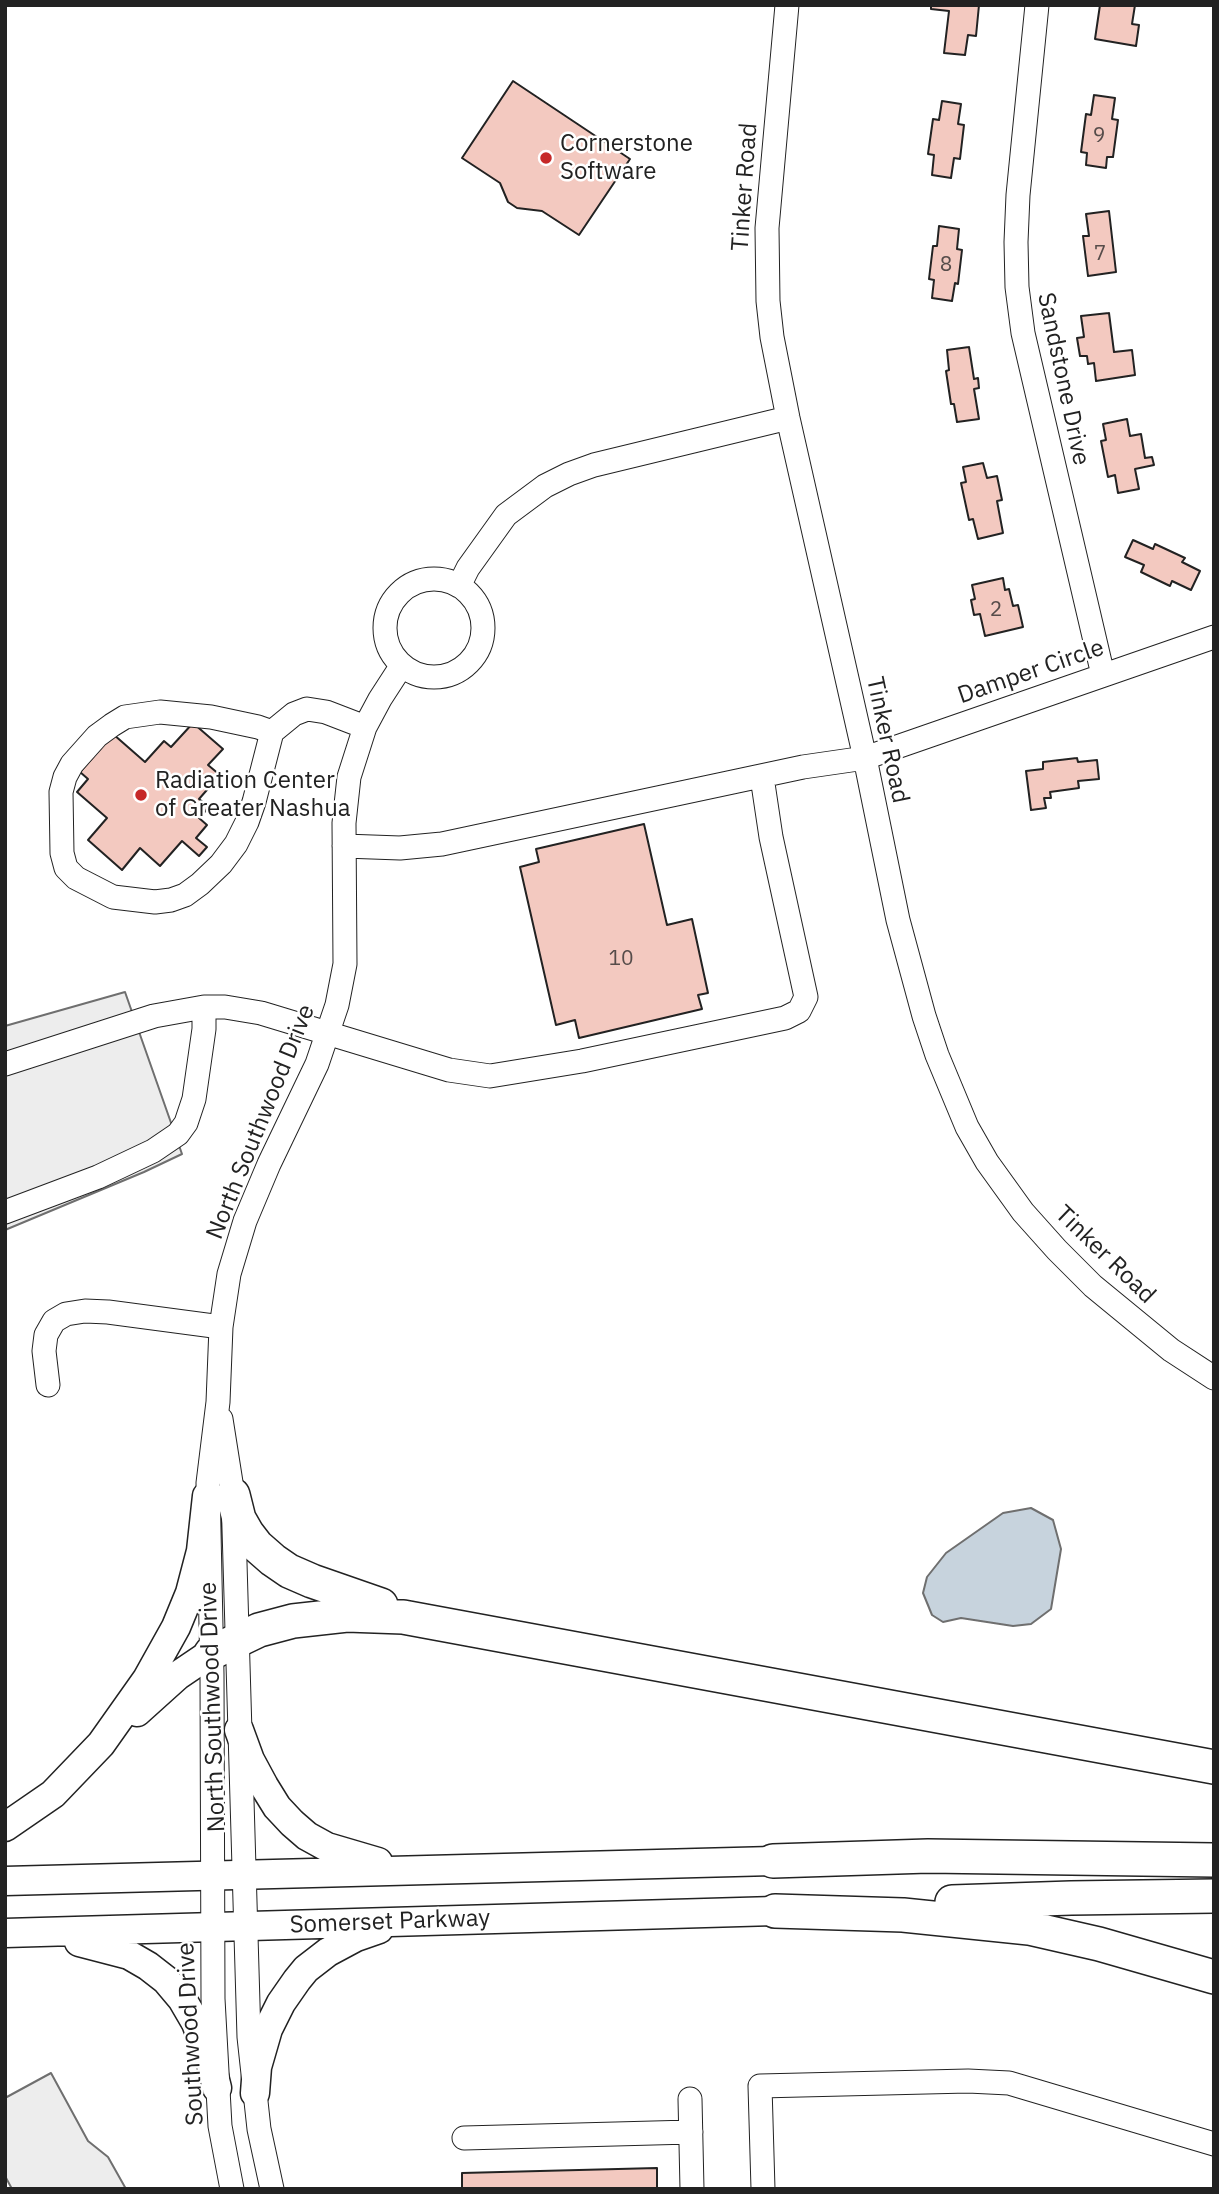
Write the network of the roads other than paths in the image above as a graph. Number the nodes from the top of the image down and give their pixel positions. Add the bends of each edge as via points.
1 (787, 5) edge
2 (1037, 5) edge
3 (788, 418) junction
4 (459, 586) junction
5 (1214, 637) edge
6 (402, 665) junction
7 (1103, 675) junction
8 (365, 727) junction
9 (272, 732) junction
10 (865, 758) junction
11 (762, 777) junction
12 (344, 846) junction
13 (204, 1007) junction
14 (329, 1033) junction
15 (5, 1064) edge
16 (5, 1212) edge
17 (221, 1327) junction
18 (1214, 1378) edge
19 (48, 1385) dead end
20 (220, 1496) junction
21 (475, 1629) junction
22 (224, 1646) junction
23 (239, 1730) junction
24 (101, 1744) junction
25 (1214, 1767) edge
26 (5, 1827) edge
27 (1214, 1860) edge
28 (773, 1861) joint
29 (433, 1869) junction
30 (244, 1875) junction
31 (212, 1876) junction
32 (5, 1881) edge
33 (1214, 1896) edge
34 (775, 1911) junction
35 (406, 1922) junction
36 (246, 1927) junction
37 (212, 1928) junction
38 (10, 1933) edge
39 (1214, 1977) edge
40 (217, 2088) junction
41 (255, 2093) junction
42 (690, 2099) dead end
43 (691, 2132) junction
44 (464, 2137) dead end
45 (1214, 2144) edge
46 (232, 2189) edge
47 (272, 2189) edge
48 (692, 2189) edge
49 (763, 2189) edge

1 - 3 street, Tinker Road via 766,265 772,337
2 - 7 street, Sandstone Drive via 1018,195 1017,287 1023,333
3 - 4 street via 610,461 559,479 506,515
3 - 10 street, Tinker Road
4 - 6 street via 440,580 419,582 395,600 385,628 390,648
4 - 6 street via 473,598 483,623 482,641 474,657 453,674 435,677
5 - 7 street, Damper Circle
6 - 8 street, North Southwood Drive
7 - 10 street, Damper Circle
8 - 9 street via 307,709
8 - 12 street, North Southwood Drive via 349,777
9 - 9 street via 254,802 236,844 221,864 185,895 155,902 113,897 66,868 61,792 65,777 97,736 112,725 125,717 160,712 211,717
10 - 11 street, Damper Circle
10 - 18 street, Tinker Road via 911,969 937,1055 967,1127 1023,1212 1057,1250 1130,1318
11 - 12 street, Damper Circle via 442,844
11 - 14 street via 806,997 799,1011 785,1018 582,1061 490,1076 449,1070
12 - 14 street, North Southwood Drive via 345,964
13 - 14 street via 261,1013
13 - 15 street via 154,1016
13 - 16 street via 194,1099 178,1134 98,1177
14 - 17 street, North Southwood Drive via 245,1221 229,1274
17 - 19 street via 108,1312 66,1314 54,1321 46,1335
17 - 20 street, North Southwood Drive via 218,1402 229,1461
20 - 21 highway via 251,1540 289,1571 353,1597
20 - 22 street, North Southwood Drive
20 - 24 main road via 181,1616 147,1679
21 - 22 highway via 403,1617 337,1615 284,1623
21 - 25 highway
22 - 23 street, North Southwood Drive
22 - 24 main road via 167,1685
22 - 31 street, North Southwood Drive
23 - 29 main road via 271,1797 307,1836 362,1858
23 - 30 street, North Southwood Drive
24 - 26 main road via 52,1794
27 - 28 highway via 928,1856
28 - 29 main road, Somerset Parkway
29 - 30 main road, Somerset Parkway
30 - 31 main road, Somerset Parkway
30 - 36 street, North Southwood Drive
31 - 32 main road, Somerset Parkway
31 - 37 street, Southwood Drive
33 - 34 highway
34 - 35 main road, Somerset Parkway
34 - 39 highway via 903,1915 1020,1927 1090,1941
35 - 36 main road, Somerset Parkway
35 - 41 main road via 341,1944 297,1980 268,2029
36 - 37 main road, Somerset Parkway
36 - 41 street
37 - 38 main road, Somerset Parkway
37 - 40 street, Southwood Drive
38 - 40 main road via 106,1947 157,1972 182,1999 195,2023
40 - 46 street, Southwood Drive
41 - 47 street
42 - 43 street
43 - 44 street
43 - 48 street
45 - 49 street via 1009,2084 760,2085

